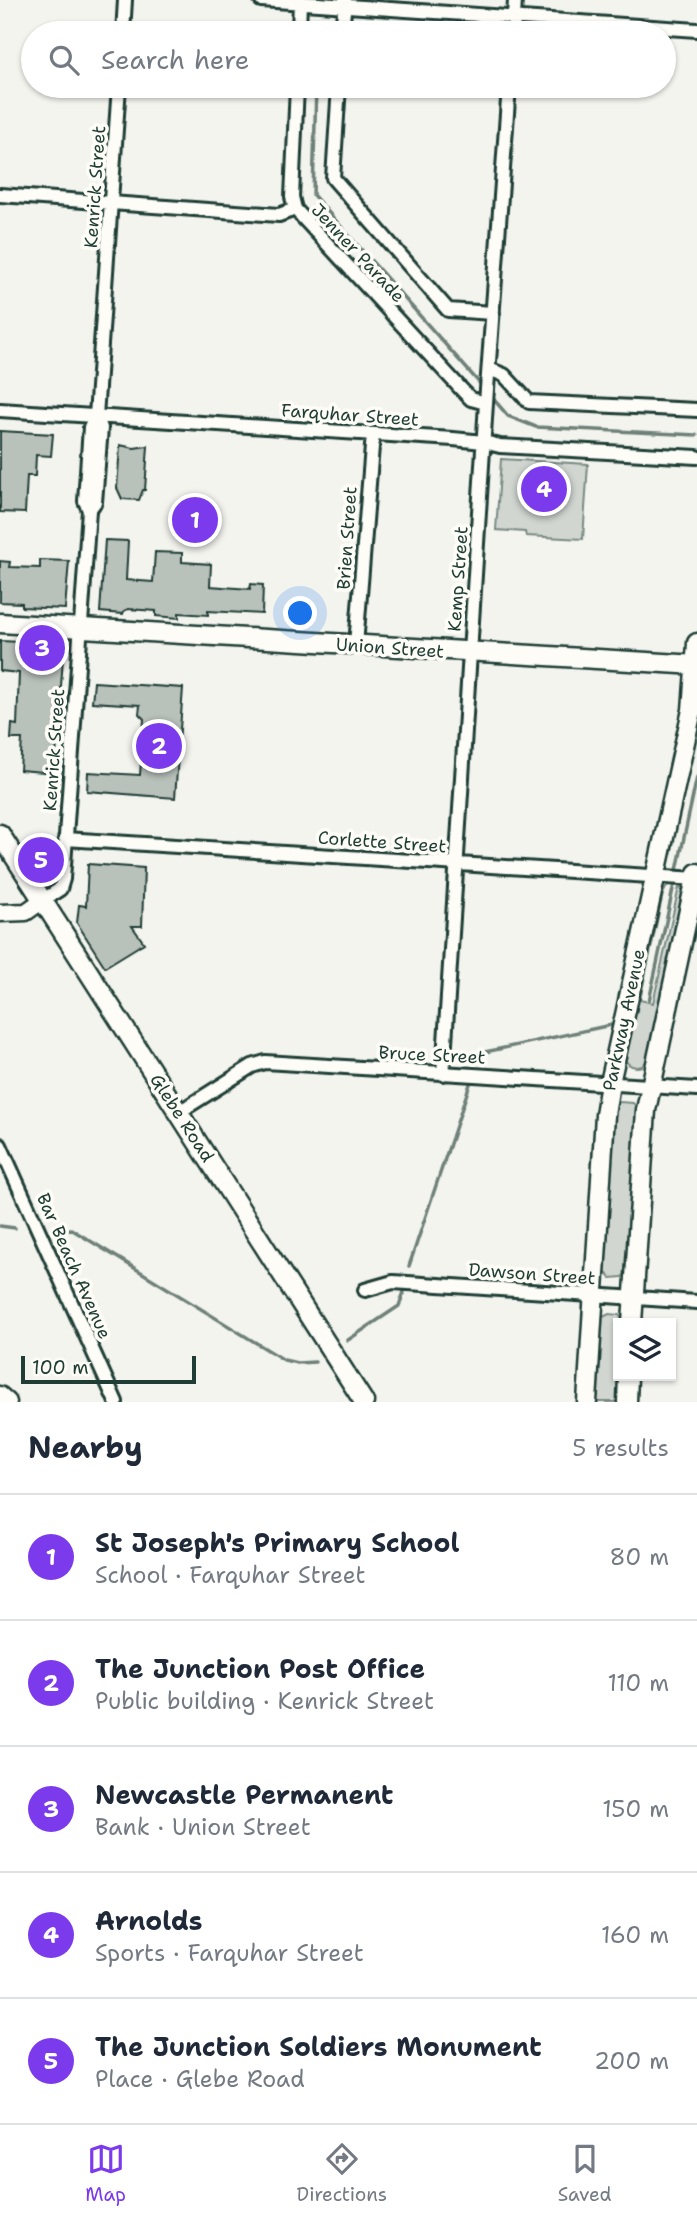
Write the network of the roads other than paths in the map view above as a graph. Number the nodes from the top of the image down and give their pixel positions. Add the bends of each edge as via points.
1 (125, 0) edge
2 (261, 0) edge
3 (515, 0) edge
4 (300, 1) edge
5 (344, 4) edge
6 (514, 18) junction
7 (124, 21) edge
8 (299, 21) edge
9 (514, 21) edge
10 (560, 21) edge
11 (676, 29) edge
12 (697, 30) edge
13 (118, 98) edge
14 (296, 98) edge
15 (338, 98) edge
16 (508, 98) edge
17 (0, 195) edge
18 (111, 203) junction
19 (295, 209) junction
20 (493, 313) junction
21 (489, 374) junction
22 (486, 399) junction
23 (0, 410) edge
24 (697, 410) edge
25 (96, 416) junction
26 (373, 434) junction
27 (484, 442) junction
28 (697, 457) edge
29 (0, 623) edge
30 (82, 629) junction
31 (697, 643) edge
32 (356, 645) junction
33 (471, 652) junction
34 (696, 665) edge
35 (0, 834) edge
36 (65, 839) junction
37 (456, 865) junction
38 (654, 876) junction
39 (697, 877) edge
40 (43, 900) junction
41 (0, 913) edge
42 (443, 1074) junction
43 (610, 1083) junction
44 (650, 1086) junction
45 (697, 1089) edge
46 (179, 1112) junction
47 (0, 1145) edge
48 (365, 1290) dead end
49 (594, 1295) junction
50 (634, 1298) junction
51 (697, 1302) edge
52 (632, 1318) edge
53 (628, 1381) edge
54 (0, 1395) edge
55 (8, 1402) edge
56 (116, 1402) edge
57 (364, 1402) edge
58 (587, 1402) edge
59 (627, 1402) edge

1 - 7 street
2 - 4 street
3 - 6 street
4 - 5 street
4 - 8 street
5 - 6 street
6 - 9 street
6 - 10 street
11 - 12 street
13 - 18 street, Kenrick Street
14 - 19 street, Jenner Parade
15 - 20 street, Jenner Parade via 333,178 448,310
16 - 20 street, Kemp Street
17 - 18 street
18 - 19 street via 279,215
18 - 25 street, Kenrick Street
19 - 22 street, Jenner Parade via 471,399
20 - 21 street, Kemp Street
21 - 22 street, Kemp Street
21 - 24 street via 504,375 529,402
22 - 27 street, Kemp Street
23 - 25 street, Farquhar Street
25 - 26 street, Farquhar Street
25 - 30 street, Kenrick Street via 90,427 85,501 89,510
26 - 27 street, Farquhar Street
26 - 32 street, Brien Street
27 - 28 street, Farquhar Street
27 - 33 street, Kemp Street
29 - 30 main road, Union Street
30 - 32 main road, Union Street
30 - 36 street, Kenrick Street
31 - 34 main road, Parkway Avenue
32 - 33 main road, Union Street
33 - 34 main road, Union Street
33 - 37 street, Kemp Street
34 - 38 main road, Parkway Avenue via 692,710
35 - 40 main road, Glebe Road
36 - 37 street, Corlette Street
36 - 40 street, Kenrick Street via 62,886
37 - 38 street, Corlette Street
37 - 42 street, Kemp Street
38 - 39 street, Corlette Street
38 - 43 main road, Parkway Avenue
39 - 44 main road
40 - 41 street via 26,912
40 - 46 main road, Glebe Road
42 - 43 street, Bruce Street
42 - 46 street, Bruce Street via 265,1062
43 - 44 street, Bruce Street
43 - 49 main road, Parkway Avenue
44 - 45 street, Bruce Street
44 - 50 main road
46 - 57 main road, Glebe Road
47 - 56 street, Bar Beach Avenue
48 - 49 street, Dawson Street via 393,1282
49 - 50 street, Dawson Street
49 - 58 main road, Parkway Avenue
50 - 51 street, Dawson Street
50 - 52 main road
53 - 59 main road
54 - 55 street

